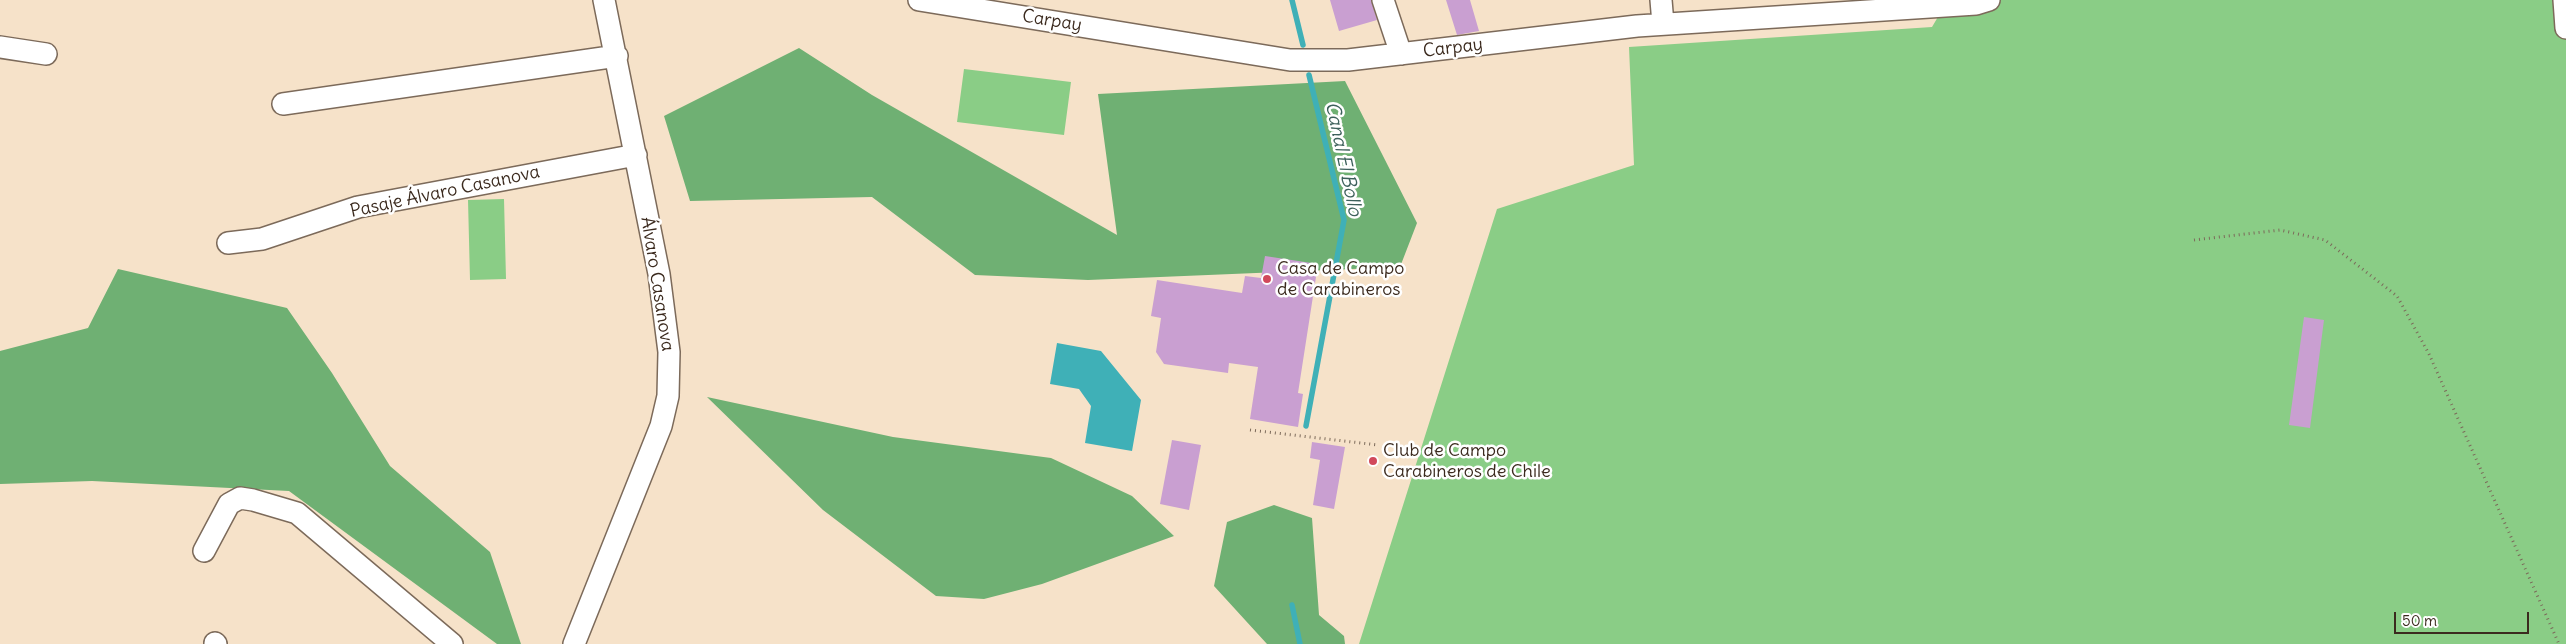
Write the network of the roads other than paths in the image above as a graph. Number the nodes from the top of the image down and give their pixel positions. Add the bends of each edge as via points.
1 (604, 0) edge
2 (919, 0) edge
3 (1383, 0) edge
4 (1661, 0) edge
5 (1989, 0) edge
6 (2564, 0) edge
7 (1785, 8) edge
8 (1663, 24) junction
9 (2566, 28) edge
10 (0, 47) edge
11 (46, 54) dead end
12 (1401, 54) junction
13 (617, 56) junction
14 (283, 104) dead end
15 (636, 155) junction
16 (228, 243) dead end
17 (204, 551) dead end
18 (452, 644) edge
19 (574, 644) edge

1 - 13 street, Álvaro Casanova
2 - 12 street, Carpay via 1290,60 1348,60
3 - 12 street
4 - 8 street
5 - 7 street, Carpay via 1976,4
6 - 9 street
7 - 8 street, Carpay
8 - 12 street, Carpay
10 - 11 street
13 - 14 street
13 - 15 street, Álvaro Casanova
15 - 16 street, Pasaje Álvaro Casanova via 358,208 262,239
15 - 19 street, Álvaro Casanova via 665,312 669,352 668,396 660,426
17 - 18 street via 229,504 240,498 297,514

